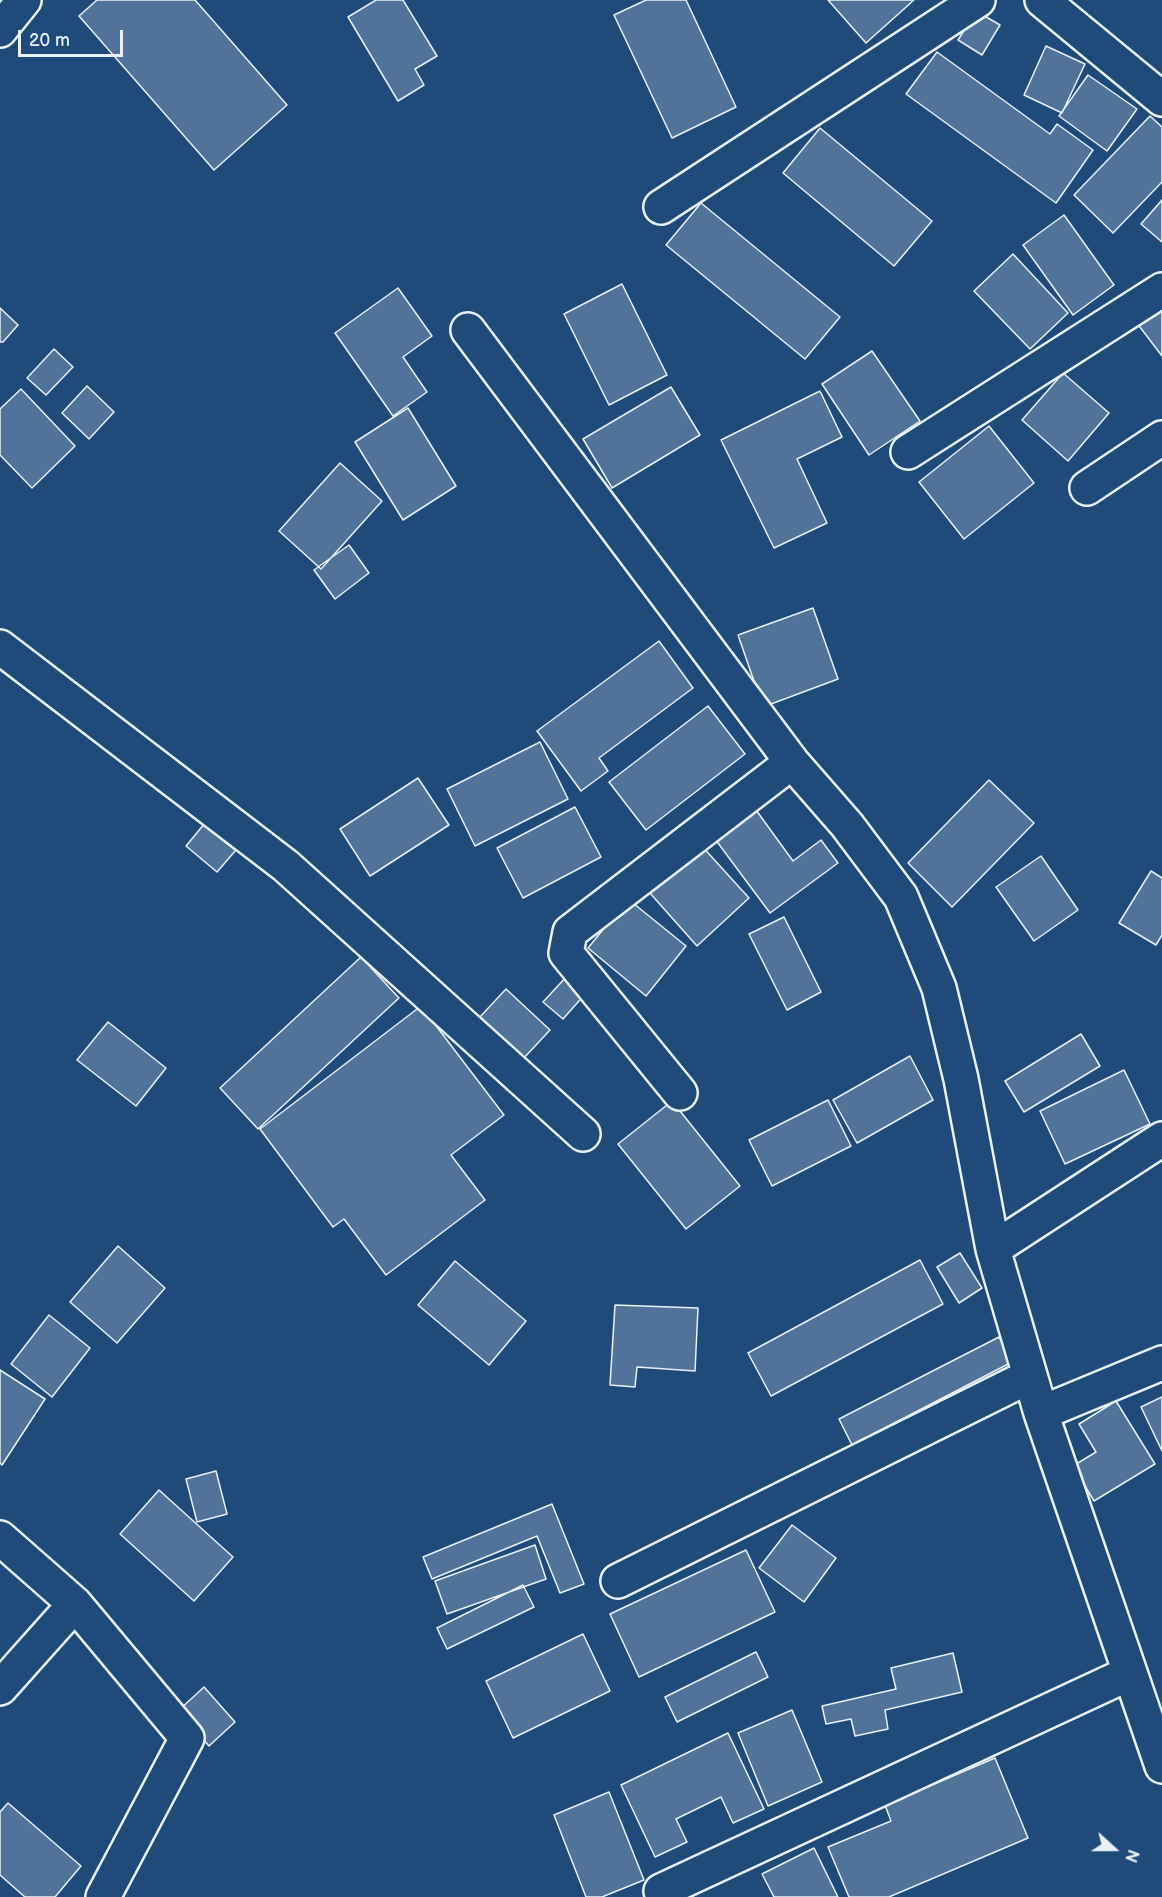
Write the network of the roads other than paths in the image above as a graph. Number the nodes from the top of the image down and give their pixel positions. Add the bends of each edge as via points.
1 (24, 0) edge
2 (978, 0) edge
3 (1042, 0) edge
4 (0, 30) edge
5 (1162, 99) edge
6 (661, 207) dead end
7 (1162, 290) edge
8 (468, 330) dead end
9 (1162, 438) edge
10 (908, 452) dead end
11 (1087, 488) dead end
12 (0, 647) edge
13 (792, 762) junction
14 (680, 1093) dead end
15 (583, 1134) dead end
16 (1162, 1139) edge
17 (993, 1249) junction
18 (1162, 1363) edge
19 (1030, 1376) junction
20 (1041, 1413) junction
21 (0, 1538) edge
22 (618, 1581) dead end
23 (75, 1604) junction
24 (1130, 1673) junction
25 (0, 1688) edge
26 (1162, 1766) edge
27 (661, 1891) dead end
28 (103, 1897) edge

1 - 4 street
2 - 6 street
3 - 5 street
7 - 10 street
8 - 13 street
9 - 11 street
12 - 15 street via 286,866
13 - 14 street via 570,932 566,953
13 - 17 street via 847,825 901,897 939,988 961,1079
16 - 17 street
17 - 19 street
18 - 20 street
19 - 20 street
19 - 22 street
20 - 24 street
21 - 23 street
23 - 25 street
23 - 28 street via 187,1738
24 - 26 street
24 - 27 street

